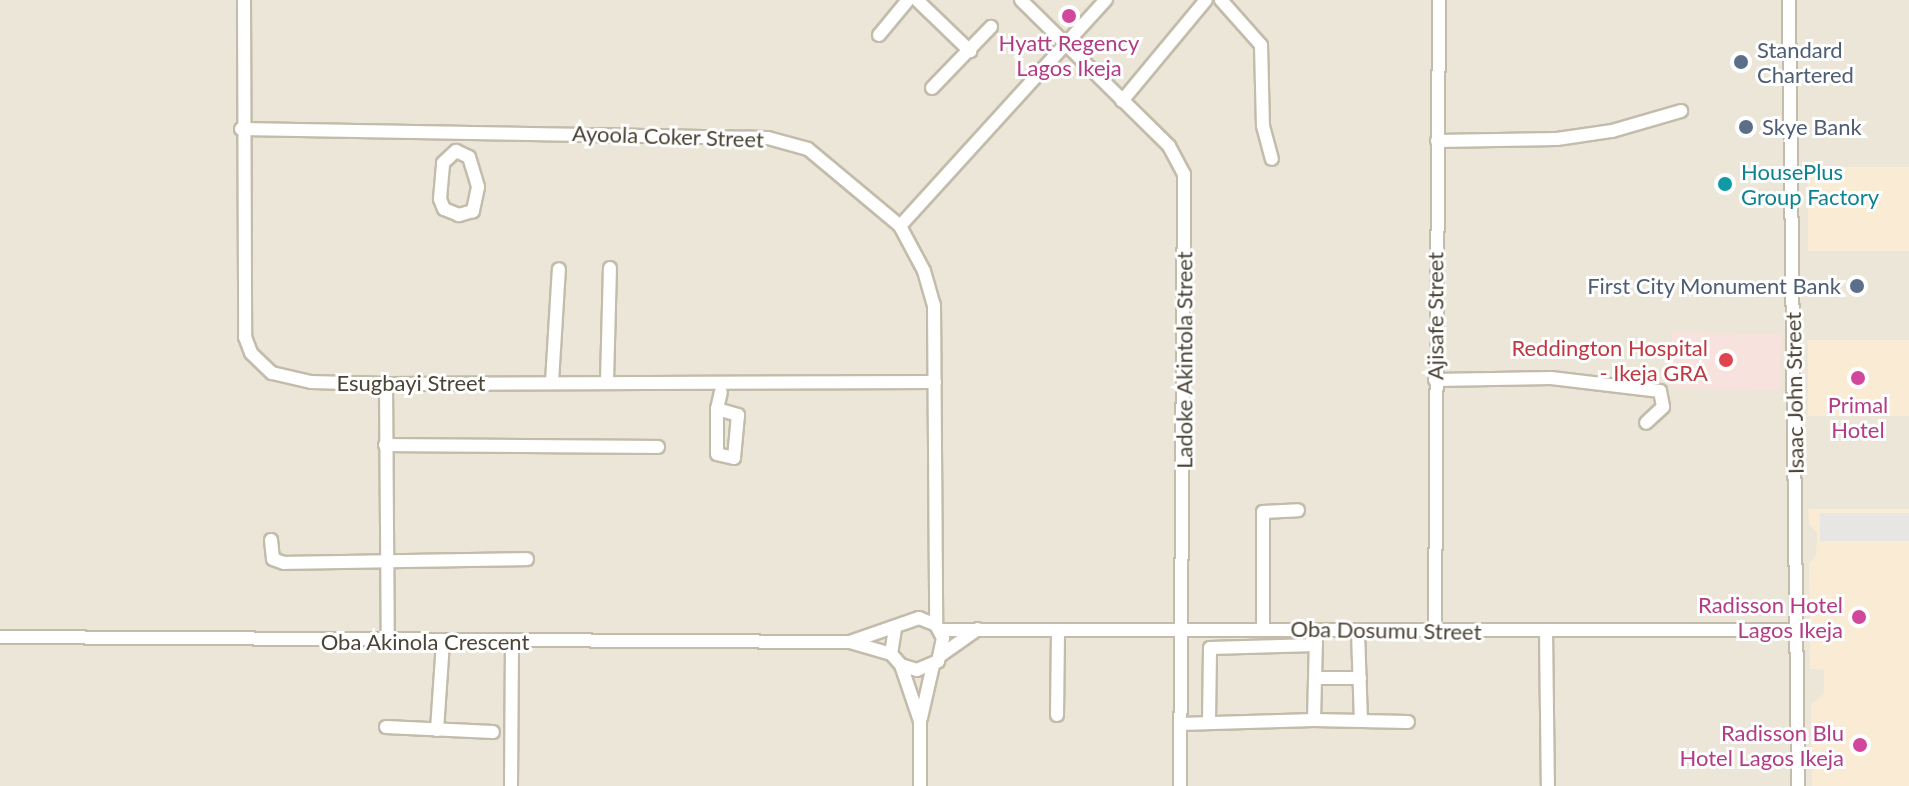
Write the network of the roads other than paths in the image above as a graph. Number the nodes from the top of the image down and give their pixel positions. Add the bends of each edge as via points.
1 (244, 0) edge
2 (908, 0) edge
3 (917, 0) edge
4 (1021, 0) edge
5 (1106, 0) edge
6 (1206, 0) edge
7 (1221, 0) edge
8 (1439, 0) edge
9 (1789, 0) edge
10 (991, 27) dead end
11 (879, 35) dead end
12 (1066, 42) junction
13 (970, 51) junction
14 (932, 88) dead end
15 (1122, 101) junction
16 (1681, 111) dead end
17 (241, 129) junction
18 (455, 133) junction
19 (1437, 141) junction
20 (456, 151) junction
21 (1272, 159) dead end
22 (900, 226) junction
23 (610, 268) dead end
24 (559, 269) dead end
25 (1435, 380) junction
26 (607, 381) junction
27 (552, 382) junction
28 (935, 382) junction
29 (386, 384) junction
30 (721, 392) dead end
31 (717, 409) dead end
32 (1646, 423) dead end
33 (385, 445) junction
34 (658, 447) dead end
35 (1298, 510) dead end
36 (271, 540) dead end
37 (527, 559) dead end
38 (387, 560) junction
39 (938, 627) junction
40 (1263, 628) junction
41 (895, 629) junction
42 (978, 629) junction
43 (1183, 630) junction
44 (1795, 630) junction
45 (1058, 631) junction
46 (1435, 631) junction
47 (1546, 631) junction
48 (1358, 632) junction
49 (0, 637) edge
50 (443, 642) junction
51 (512, 642) junction
52 (850, 642) junction
53 (388, 643) junction
54 (891, 654) junction
55 (937, 660) junction
56 (901, 665) junction
57 (1316, 678) junction
58 (1360, 678) junction
59 (1057, 715) dead end
60 (1314, 720) junction
61 (920, 721) junction
62 (1361, 721) junction
63 (1209, 722) junction
64 (1408, 722) dead end
65 (1180, 724) junction
66 (386, 727) dead end
67 (437, 730) junction
68 (493, 732) dead end
69 (511, 786) edge
70 (920, 786) edge
71 (1180, 786) edge
72 (1548, 786) edge
73 (1798, 786) edge

1 - 17 street, Esugbayi Street
2 - 11 street
3 - 13 street
4 - 12 street, Ladoke Akintola Street
5 - 12 street
6 - 15 street
7 - 21 street via 1261,45 1263,126
8 - 19 street, Ajisafe Street
9 - 44 street, Isaac John Street
10 - 13 street
12 - 15 street, Ladoke Akintola Street
12 - 22 street
13 - 14 street
15 - 43 street, Ladoke Akintola Street via 1169,146 1184,174
16 - 19 street via 1612,131 1557,139
17 - 18 street, Ayoola Coker Street
17 - 29 street, Esugbayi Street via 245,337 251,353 284,378
18 - 20 street
18 - 22 street, Ayoola Coker Street via 790,142 850,181
19 - 25 street, Ajisafe Street
20 - 20 street via 443,163 440,199 444,209 459,215 473,211 478,187 469,157
22 - 28 street, Ayoola Coker Street via 924,271 934,305
23 - 26 street
24 - 27 street
25 - 32 street via 1551,378 1660,391 1663,407
25 - 46 street, Ajisafe Street
26 - 27 street, Esugbayi Street
26 - 28 street, Esugbayi Street
27 - 29 street, Esugbayi Street
28 - 39 street, Ayoola Coker Street
29 - 33 street
30 - 31 street
33 - 34 street
33 - 38 street
35 - 40 street via 1263,512
36 - 38 street via 270,553 277,562
37 - 38 street
38 - 53 street
39 - 41 street via 919,618
39 - 42 street, Oba Dosumu Street
39 - 55 street
40 - 43 street, Oba Dosumu Street
40 - 48 street, Oba Dosumu Street
41 - 52 street
41 - 54 street
42 - 45 street, Oba Dosumu Street
42 - 55 street
43 - 45 street, Oba Dosumu Street
43 - 65 street, Ladoke Akintola Street
44 - 47 street, Oba Dosumu Street
44 - 73 street, Isaac John Street
45 - 59 street
46 - 47 street, Oba Dosumu Street
46 - 48 street, Oba Dosumu Street
47 - 72 street
48 - 58 street
49 - 53 street, Oba Akinola Crescent
50 - 51 street, Oba Akinola Crescent
50 - 53 street, Oba Akinola Crescent
50 - 67 street
51 - 52 street, Oba Akinola Crescent
51 - 69 street
52 - 54 street
54 - 56 street
55 - 56 street via 917,670
55 - 61 street
56 - 61 street
57 - 58 street
57 - 60 street
57 - 63 street via 1316,642 1210,648
58 - 62 street
60 - 62 street
60 - 63 street
61 - 70 street
62 - 64 street
63 - 65 street
65 - 71 street, Ladoke Akintola Street
66 - 67 street
67 - 68 street

